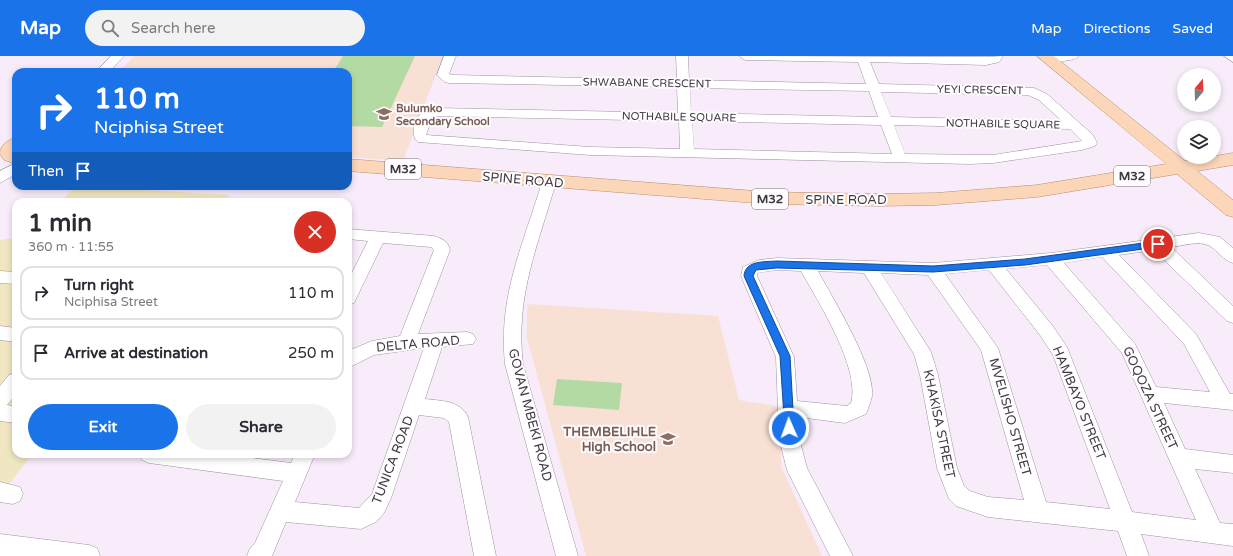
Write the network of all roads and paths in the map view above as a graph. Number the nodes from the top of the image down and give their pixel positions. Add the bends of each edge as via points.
1 (118, 56) edge
2 (450, 56) edge
3 (682, 56) edge
4 (745, 56) edge
5 (997, 56) edge
6 (1073, 56) edge
7 (1230, 56) edge
8 (862, 57) edge
9 (1047, 57) edge
10 (1233, 58) edge
11 (106, 68) edge
12 (684, 84) junction
13 (873, 88) junction
14 (685, 117) junction
15 (886, 122) junction
16 (1073, 126) junction
17 (9, 153) edge
18 (688, 154) junction
19 (900, 158) junction
20 (1233, 159) edge
21 (352, 165) edge
22 (1182, 168) junction
23 (352, 172) edge
24 (458, 174) junction
25 (0, 178) edge
26 (549, 182) junction
27 (1233, 210) edge
28 (352, 234) edge
29 (378, 237) junction
30 (1158, 244) junction
31 (1106, 252) junction
32 (1233, 257) edge
33 (1051, 259) junction
34 (994, 265) junction
35 (806, 266) junction
36 (869, 268) junction
37 (933, 269) junction
38 (0, 277) edge
39 (12, 278) edge
40 (352, 290) edge
41 (1233, 316) edge
42 (0, 333) edge
43 (12, 334) edge
44 (467, 339) dead end
45 (435, 342) junction
46 (406, 343) junction
47 (352, 356) edge
48 (12, 386) edge
49 (1150, 394) junction
50 (0, 400) edge
51 (1229, 402) edge
52 (413, 406) junction
53 (788, 408) junction
54 (0, 413) edge
55 (12, 414) edge
56 (180, 458) edge
57 (303, 458) edge
58 (1179, 458) junction
59 (1233, 464) edge
60 (296, 473) junction
61 (1038, 511) junction
62 (281, 512) junction
63 (1126, 522) junction
64 (1223, 534) edge
65 (0, 545) edge
66 (88, 556) edge
67 (258, 556) edge
68 (485, 556) edge
69 (567, 556) edge
70 (842, 556) edge
71 (1138, 556) edge

1 - 11 street
2 - 12 street, SHWABANE CRESCENT via 443,75 449,79
3 - 12 street
4 - 8 street
5 - 8 street via 995,60 986,61
6 - 9 street
7 - 10 street
8 - 13 street
9 - 22 main road
12 - 13 street, SHWABANE CRESCENT
12 - 14 street
13 - 15 street
13 - 16 street, YEYI CRESCENT via 1030,91 1043,97
14 - 15 street, NOTHABILE SQUARE
14 - 18 street
14 - 18 street, NOTHABILE SQUARE via 435,112 426,116 419,133 423,139 560,150
15 - 16 street, NOTHABILE SQUARE
15 - 19 street
16 - 19 street, NOTHABILE SQUARE via 1088,138 1090,143 982,160
17 - 25 street
18 - 19 street, NOTHABILE SQUARE
20 - 22 main road, SPINE ROAD / M32
21 - 24 main road, SPINE ROAD / M32
22 - 26 main road, SPINE ROAD / M32 via 1037,191 880,200 768,198
22 - 27 main road
23 - 24 main road, SPINE ROAD / M32
24 - 26 main road, SPINE ROAD / M32
26 - 69 street, GOVAN MBEKI ROAD via 514,296 510,334 514,364
28 - 29 street
29 - 40 street
29 - 46 street via 434,242 441,246 442,250
30 - 31 street
30 - 32 street via 1204,238 1219,244
30 - 41 street
31 - 33 street
31 - 51 street via 1190,339
33 - 34 street
33 - 49 street, GOQOZA STREET via 1125,343
34 - 37 street
34 - 63 street, HAMBAYO STREET via 1046,330 1060,352
35 - 36 street
35 - 53 street via 762,265 753,268 748,274 785,356
35 - 53 street via 851,349 859,374 862,401 854,412 846,415
36 - 37 street
36 - 61 street, KHAKISA STREET via 922,352 947,468 958,496 988,507
37 - 61 street, MVELISHO STREET via 991,352
38 - 39 street
42 - 43 street
44 - 45 street, DELTA ROAD
45 - 46 street, DELTA ROAD
45 - 52 street, TUNICA ROAD
46 - 47 street, DELTA ROAD via 372,346
48 - 50 street
49 - 51 street
49 - 58 street, GOQOZA STREET
52 - 62 street, TUNICA ROAD via 379,502 369,516 361,519
52 - 68 street via 448,410 458,416
53 - 70 street via 789,438 796,470
54 - 55 street
56 - 60 street
57 - 60 street
58 - 59 street
58 - 64 street, GOQOZA STREET
60 - 62 street
61 - 63 street, KHAKISA STREET
62 - 67 street via 263,551
63 - 64 street, KHAKISA STREET
63 - 71 street, HAMBAYO STREET
65 - 66 street

